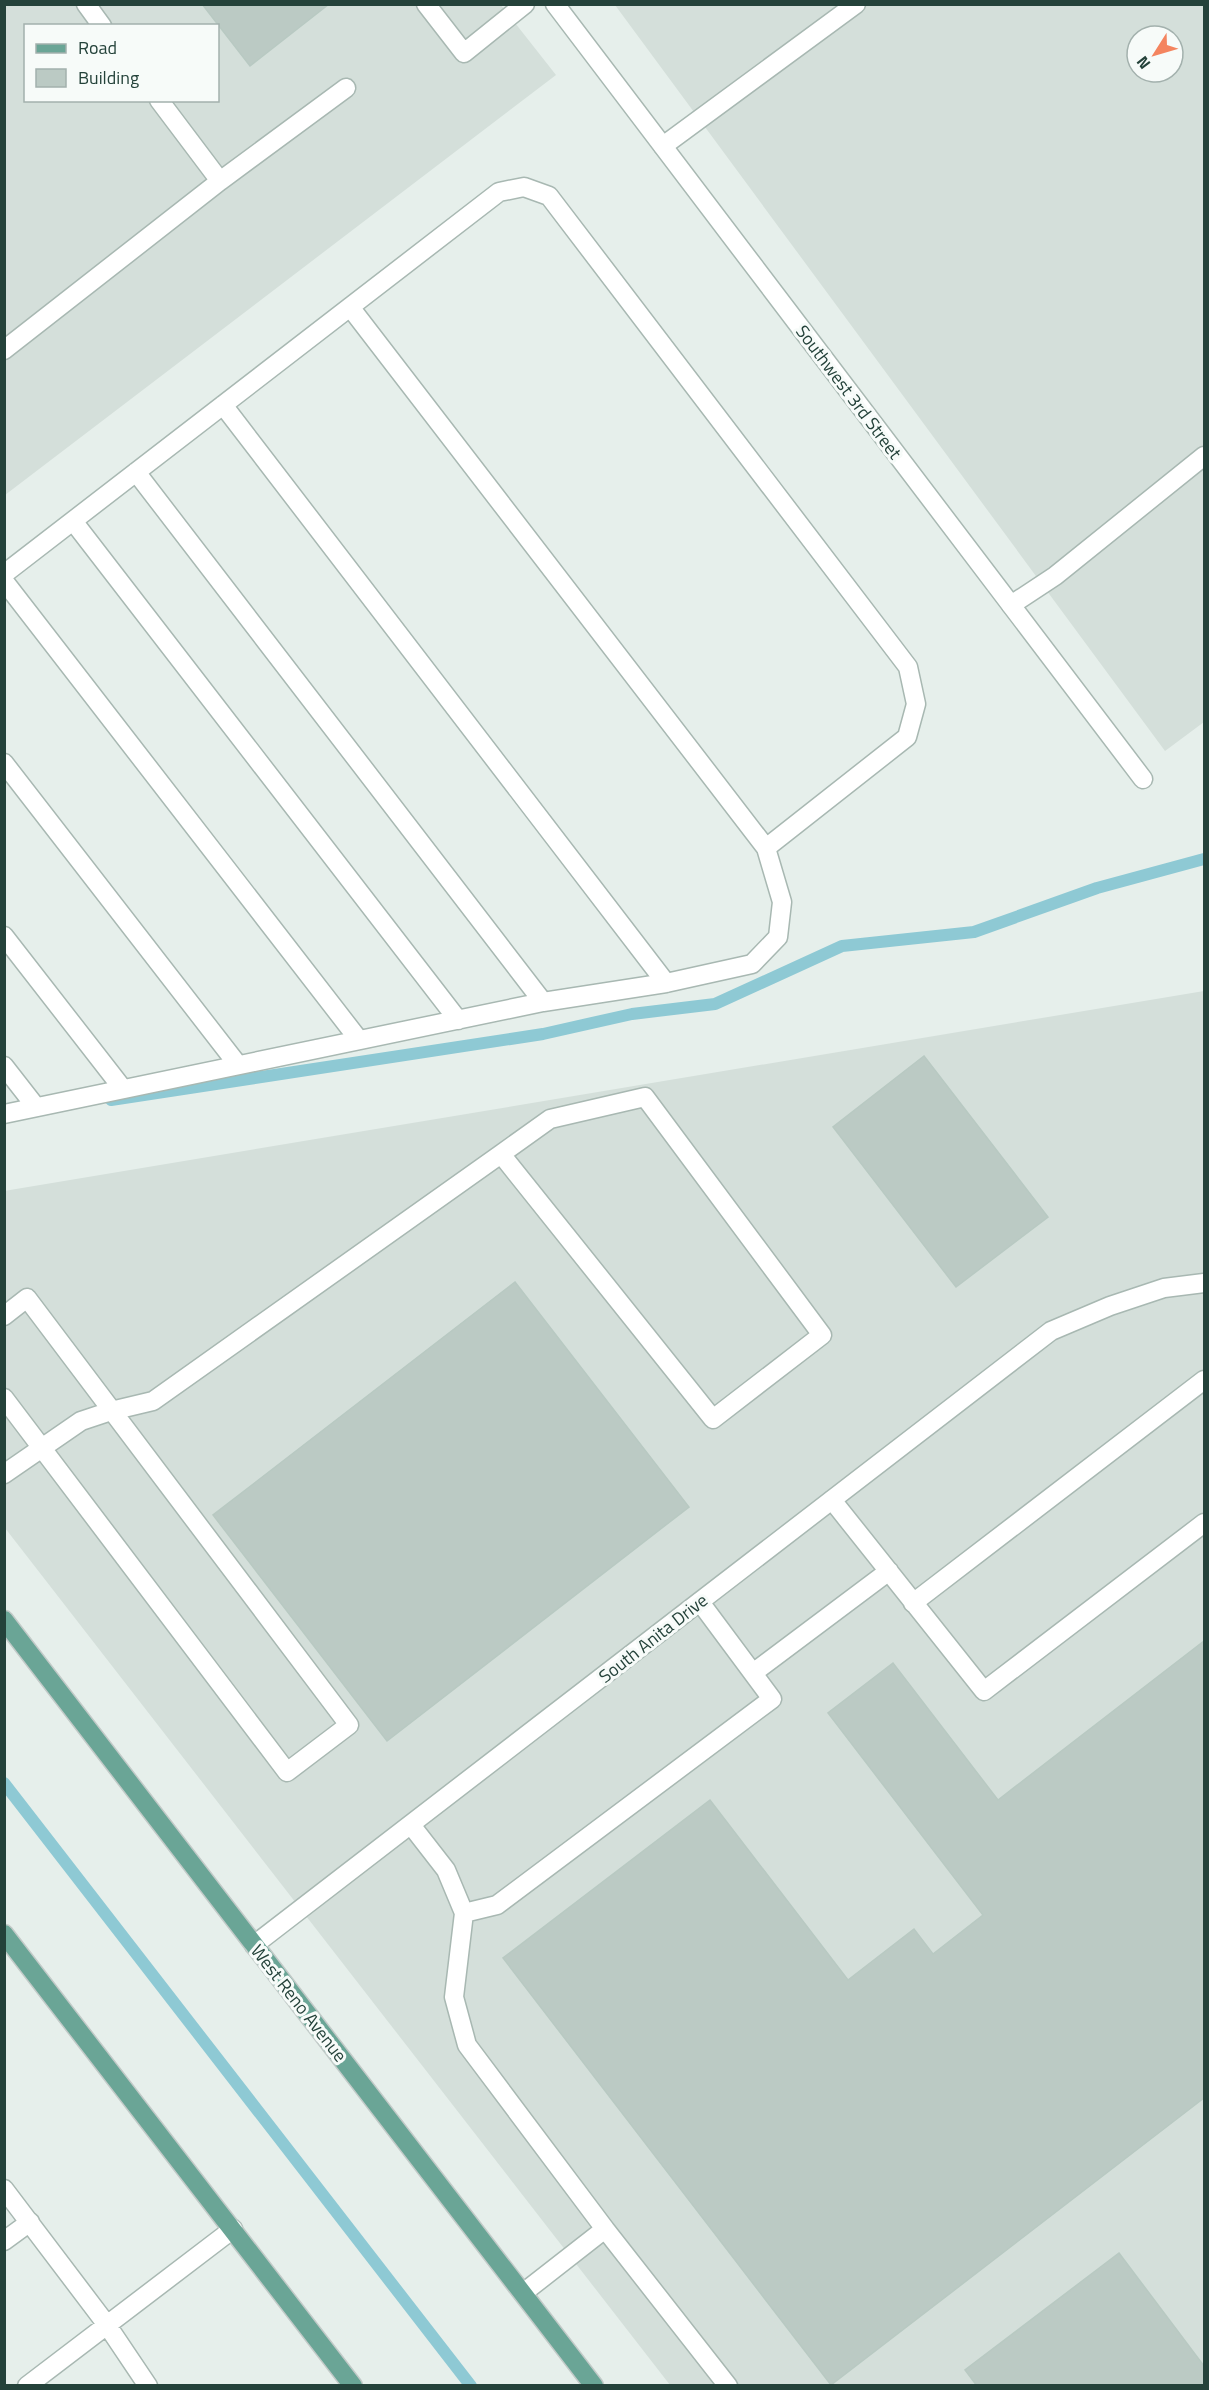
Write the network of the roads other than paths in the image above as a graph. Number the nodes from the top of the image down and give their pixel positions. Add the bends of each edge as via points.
1 (86, 4) edge
2 (426, 4) edge
3 (525, 4) edge
4 (555, 4) edge
5 (856, 4) edge
6 (101, 24) edge
7 (346, 88) dead end
8 (161, 102) edge
9 (663, 147) junction
10 (220, 181) junction
11 (350, 307) junction
12 (4, 350) edge
13 (223, 405) junction
14 (1204, 456) edge
15 (136, 472) junction
16 (73, 521) junction
17 (4, 574) edge
18 (4, 581) edge
19 (1011, 605) junction
20 (4, 763) edge
21 (1143, 779) dead end
22 (766, 848) junction
23 (4, 936) edge
24 (666, 983) junction
25 (543, 1002) junction
26 (458, 1020) junction
27 (359, 1040) junction
28 (238, 1065) junction
29 (4, 1066) edge
30 (123, 1089) junction
31 (36, 1107) junction
32 (4, 1114) edge
33 (501, 1154) junction
34 (1204, 1283) edge
35 (4, 1316) edge
36 (1204, 1380) edge
37 (4, 1398) edge
38 (111, 1411) junction
39 (42, 1449) junction
40 (4, 1474) edge
41 (832, 1500) junction
42 (1204, 1523) edge
43 (889, 1571) junction
44 (700, 1602) junction
45 (913, 1603) junction
46 (4, 1620) edge
47 (753, 1673) junction
48 (411, 1825) junction
49 (464, 1913) junction
50 (4, 1934) edge
51 (254, 1945) junction
52 (4, 2189) edge
53 (30, 2222) junction
54 (233, 2229) junction
55 (606, 2229) junction
56 (4, 2241) edge
57 (522, 2293) junction
58 (107, 2325) junction
59 (27, 2385) edge
60 (148, 2385) edge
61 (353, 2385) edge
62 (594, 2385) edge
63 (728, 2385) edge

1 - 6 street
2 - 3 street via 464,53
4 - 9 street, Southwest 3rd Street
5 - 9 street
7 - 10 street
8 - 10 street
9 - 19 street, Southwest 3rd Street
10 - 12 street
11 - 13 street
11 - 22 street
11 - 22 street via 499,192 524,187 549,196 908,667 916,704 907,737
13 - 15 street
13 - 24 street
14 - 19 street via 1055,576
15 - 16 street
15 - 25 street
16 - 17 street
16 - 26 street
18 - 27 street
19 - 21 street, Southwest 3rd Street
20 - 28 street
22 - 24 street via 782,902 778,937 752,964
23 - 30 street
24 - 25 street
25 - 26 street
26 - 27 street
27 - 28 street
28 - 30 street
29 - 31 street
30 - 31 street
31 - 32 street
33 - 33 street via 550,1119 645,1097 822,1335 713,1419
33 - 38 street via 153,1401
34 - 41 street, South Anita Drive via 1153,1292 1052,1331
35 - 38 street via 27,1298
36 - 45 street
37 - 39 street
38 - 39 street via 81,1421
38 - 39 street via 349,1725 287,1772
39 - 40 street
41 - 43 street
41 - 44 street, South Anita Drive
42 - 45 street via 984,1691
43 - 45 street
43 - 47 street
44 - 47 street
44 - 48 street, South Anita Drive
46 - 51 main road, West Reno Avenue
47 - 49 street via 772,1699 497,1905
48 - 49 street via 446,1870
48 - 51 street, South Anita Drive
49 - 55 street via 454,1997 467,2045
50 - 54 main road
51 - 57 main road, West Reno Avenue
52 - 53 street
53 - 56 street
53 - 58 street
54 - 58 street
54 - 61 main road
55 - 57 street
55 - 63 street
57 - 62 main road, West Reno Avenue
58 - 59 street
58 - 60 street

